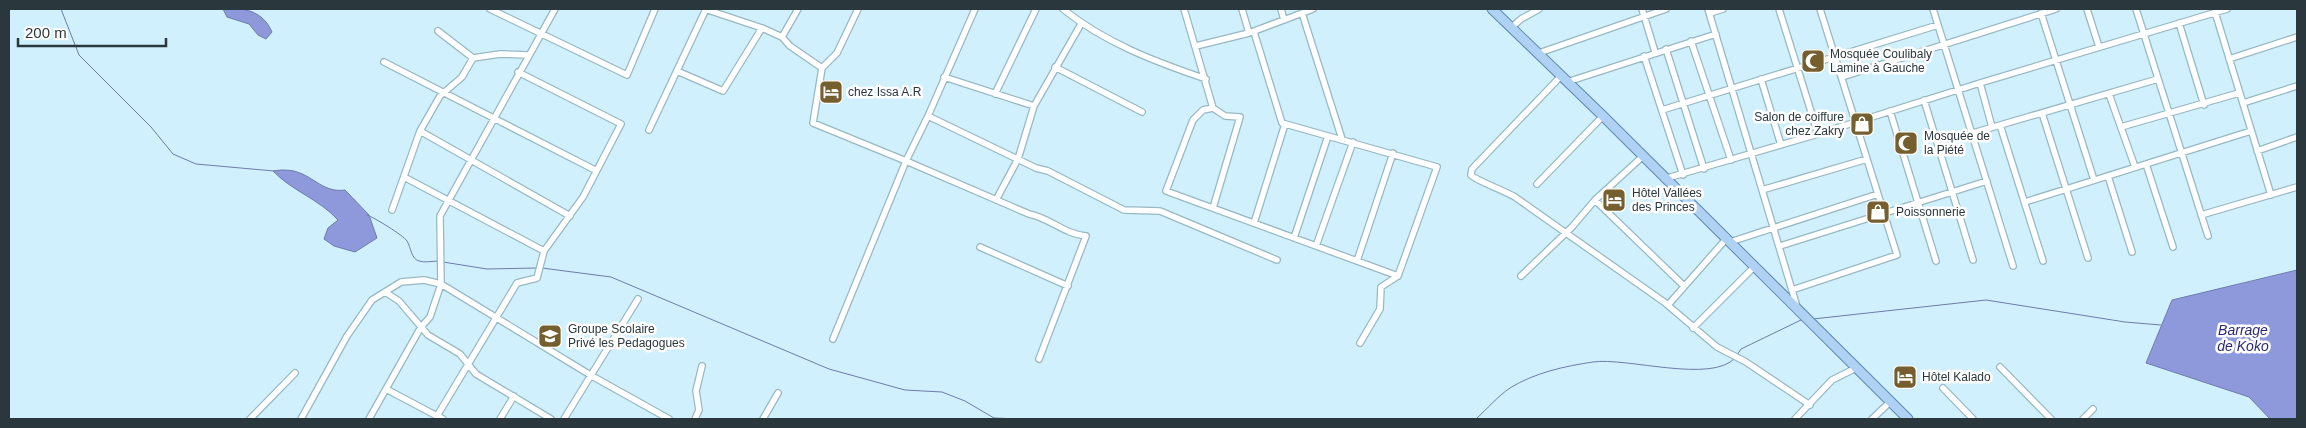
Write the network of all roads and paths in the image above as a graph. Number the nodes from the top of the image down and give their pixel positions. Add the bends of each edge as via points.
1 (491, 9) edge
2 (555, 9) edge
3 (655, 9) edge
4 (705, 9) edge
5 (798, 9) edge
6 (858, 9) edge
7 (975, 9) edge
8 (1036, 9) edge
9 (1063, 9) edge
10 (1184, 9) edge
11 (1242, 9) edge
12 (1281, 9) edge
13 (1312, 9) edge
14 (1492, 9) edge
15 (1539, 9) edge
16 (1642, 9) edge
17 (1666, 9) edge
18 (1723, 9) edge
19 (1779, 9) edge
20 (1820, 9) edge
21 (1933, 9) edge
22 (2056, 9) edge
23 (2087, 9) edge
24 (2136, 9) edge
25 (2227, 9) edge
26 (1709, 11) edge
27 (2215, 12) junction
28 (1302, 13) junction
29 (2041, 13) junction
30 (1644, 16) junction
31 (1284, 20) junction
32 (2180, 23) junction
33 (1081, 24) junction
34 (1938, 25) junction
35 (762, 28) junction
36 (1511, 28) junction
37 (438, 31) dead end
38 (540, 33) junction
39 (1252, 33) junction
40 (1716, 34) junction
41 (2144, 34) junction
42 (782, 37) junction
43 (2297, 37) edge
44 (1691, 41) junction
45 (1944, 45) junction
46 (1196, 46) junction
47 (2099, 47) junction
48 (1666, 49) junction
49 (1656, 52) junction
50 (1538, 53) junction
51 (528, 55) junction
52 (1644, 56) junction
53 (1835, 56) junction
54 (473, 58) junction
55 (2229, 59) junction
56 (2056, 60) junction
57 (384, 62) dead end
58 (1055, 67) junction
59 (822, 68) junction
60 (1797, 68) junction
61 (677, 71) junction
62 (518, 72) junction
63 (944, 77) junction
64 (1842, 77) junction
65 (1564, 79) junction
66 (1761, 79) junction
67 (2158, 79) junction
68 (1206, 80) junction
69 (1980, 83) junction
70 (2297, 86) edge
71 (1732, 88) junction
72 (1958, 90) junction
73 (445, 93) junction
74 (2240, 93) junction
75 (995, 94) junction
76 (2109, 94) junction
77 (1711, 95) junction
78 (1924, 100) junction
79 (1684, 103) junction
80 (2243, 103) junction
81 (2071, 105) junction
82 (2204, 105) junction
83 (1034, 106) junction
84 (1213, 108) junction
85 (1662, 110) junction
86 (1890, 111) junction
87 (1142, 112) dead end
88 (2042, 113) junction
89 (2169, 115) junction
90 (928, 116) junction
91 (1603, 116) junction
92 (494, 117) junction
93 (1856, 123) junction
94 (1285, 124) junction
95 (2000, 125) junction
96 (1992, 127) junction
97 (2121, 127) junction
98 (649, 130) dead end
99 (420, 131) junction
100 (2251, 131) junction
101 (1972, 133) junction
102 (1818, 134) junction
103 (1328, 136) junction
104 (2297, 137) edge
105 (1342, 139) junction
106 (1353, 142) junction
107 (1781, 145) junction
108 (2257, 151) junction
109 (1393, 153) junction
110 (1752, 153) junction
111 (2180, 153) junction
112 (1642, 156) junction
113 (471, 159) junction
114 (1018, 159) junction
115 (1867, 159) junction
116 (1731, 160) junction
117 (906, 161) junction
118 (2146, 164) junction
119 (2135, 167) junction
120 (1704, 168) junction
121 (595, 170) junction
122 (1683, 175) junction
123 (2108, 176) junction
124 (404, 177) junction
125 (1664, 179) junction
126 (2094, 180) junction
127 (1988, 181) junction
128 (1537, 184) dead end
129 (2297, 187) edge
130 (2066, 189) junction
131 (1762, 190) junction
132 (1953, 192) junction
133 (1878, 194) junction
134 (2270, 195) junction
135 (996, 200) junction
136 (1595, 200) junction
137 (448, 201) junction
138 (1918, 202) junction
139 (2026, 202) junction
140 (1213, 208) junction
141 (392, 210) dead end
142 (1884, 213) junction
143 (2201, 215) junction
144 (570, 216) junction
145 (1254, 223) junction
146 (1774, 227) junction
147 (1564, 233) junction
148 (2208, 236) dead end
149 (1294, 238) junction
150 (1728, 240) junction
151 (1316, 246) junction
152 (1780, 246) junction
153 (980, 247) dead end
154 (2173, 247) dead end
155 (544, 251) junction
156 (2132, 252) dead end
157 (2088, 258) dead end
158 (1278, 260) dead end
159 (1973, 260) dead end
160 (1357, 261) junction
161 (1936, 261) dead end
162 (2043, 261) dead end
163 (1755, 266) junction
164 (2013, 266) dead end
165 (1398, 276) junction
166 (1521, 276) dead end
167 (441, 284) junction
168 (1068, 286) junction
169 (1684, 286) junction
170 (1792, 290) junction
171 (385, 292) junction
172 (638, 299) dead end
173 (1668, 305) junction
174 (1797, 307) junction
175 (495, 319) junction
176 (421, 326) junction
177 (1693, 328) junction
178 (832, 338) dead end
179 (1360, 343) dead end
180 (1039, 359) dead end
181 (467, 365) junction
182 (702, 366) dead end
183 (2000, 367) dead end
184 (1856, 368) junction
185 (296, 373) dead end
186 (592, 376) junction
187 (1943, 388) dead end
188 (386, 389) junction
189 (778, 393) dead end
190 (514, 396) junction
191 (1890, 402) junction
192 (1810, 405) junction
193 (2093, 409) dead end
194 (440, 418) edge
195 (250, 419) edge
196 (300, 419) edge
197 (369, 419) edge
198 (500, 419) edge
199 (551, 419) edge
200 (564, 419) edge
201 (669, 419) edge
202 (695, 419) edge
203 (763, 419) edge
204 (1795, 419) edge
205 (1872, 419) edge
206 (1908, 419) edge
207 (1973, 419) edge
208 (2051, 419) edge
209 (2083, 419) edge

1 - 38 street
2 - 38 street
3 - 38 street via 627,74
4 - 35 street
4 - 61 street
5 - 42 street
6 - 59 street via 837,54
7 - 63 street
8 - 75 street
9 - 33 street
10 - 46 street
11 - 39 street
12 - 31 street
13 - 28 street
14 - 36 main road
15 - 36 street
16 - 30 street
17 - 30 street
18 - 26 street
19 - 60 street
20 - 53 street
21 - 34 street
22 - 29 street
23 - 47 street
24 - 41 street
25 - 27 street
26 - 40 street
27 - 32 street
27 - 55 street
28 - 31 street
28 - 105 street
29 - 45 street
29 - 56 street
30 - 49 street
30 - 50 street
31 - 39 street
32 - 41 street
32 - 82 street
33 - 58 street
33 - 68 street via 1145,58
34 - 45 street
34 - 53 street
35 - 42 street
35 - 61 street via 723,91
36 - 50 main road
37 - 54 street
38 - 51 street
39 - 46 street
39 - 94 street
40 - 44 street
40 - 71 street
41 - 47 street
41 - 67 street
42 - 59 street
43 - 55 street
44 - 48 street
44 - 77 street
45 - 64 street
45 - 72 street
46 - 68 street
47 - 56 street
48 - 49 street
48 - 79 street
49 - 52 street
50 - 65 main road
51 - 54 street via 500,54
51 - 62 street
52 - 65 street
52 - 85 street
53 - 60 street
53 - 64 street
54 - 73 street via 462,77
55 - 74 street
56 - 69 street
56 - 81 street
57 - 73 street
58 - 83 street
58 - 87 street
59 - 117 street via 813,123
60 - 66 street
60 - 102 street
61 - 98 street
62 - 92 street
62 - 121 street via 621,124
63 - 75 street
63 - 90 street
64 - 93 street
65 - 91 main road
65 - 147 street via 1479,162 1471,175 1474,180 1493,185 1515,197
66 - 71 street
66 - 107 street
67 - 76 street
67 - 89 street
68 - 84 street
69 - 72 street
69 - 96 street
70 - 80 street
71 - 77 street
71 - 110 street
72 - 78 street
72 - 101 street
73 - 92 street
73 - 99 street via 440,96
74 - 80 street
74 - 82 street
75 - 83 street
76 - 81 street
76 - 97 street
77 - 79 street
77 - 116 street
78 - 86 street
78 - 132 street
79 - 85 street
79 - 120 street
80 - 100 street
81 - 88 street
81 - 126 street
82 - 89 street
83 - 114 street
84 - 140 street via 1225,116 1240,117
84 - 140 street via 1203,110 1193,120 1166,191
85 - 122 street
86 - 93 street
86 - 138 street
88 - 95 street
88 - 130 street
89 - 97 street
89 - 111 street
90 - 114 street
90 - 117 street
91 - 112 main road
91 - 128 street
92 - 113 street
92 - 121 street
93 - 102 street
93 - 115 street
94 - 103 street
94 - 145 street
95 - 96 street
95 - 139 street
96 - 101 street
97 - 119 street
99 - 113 street
99 - 124 street
100 - 108 street
100 - 111 street
101 - 127 street
102 - 107 street
103 - 105 street
103 - 149 street
104 - 108 street
105 - 106 street
106 - 109 street
106 - 151 street
107 - 110 street
108 - 134 street
109 - 160 street
109 - 165 street via 1437,167
110 - 116 street
110 - 131 street
111 - 118 street
111 - 143 street
112 - 125 main road
112 - 136 street
113 - 137 street
113 - 144 street
114 - 135 street
114 - 158 street via 1124,210 1160,211
115 - 131 street
115 - 133 street
116 - 120 street
117 - 135 street
117 - 178 street
118 - 119 street
118 - 154 street
119 - 123 street
120 - 122 street
121 - 144 street
122 - 125 street
123 - 126 street
123 - 156 street
124 - 137 street
124 - 141 street
125 - 150 main road
126 - 130 street
127 - 132 street
127 - 164 street
129 - 134 street
130 - 139 street
130 - 157 street
131 - 146 street
132 - 138 street
132 - 159 street
133 - 142 street
133 - 146 street
134 - 143 street
135 - 168 street via 1043,217 1067,232 1086,236
136 - 147 street
136 - 169 street
137 - 155 street
137 - 167 street via 440,216
138 - 142 street
138 - 161 street
139 - 162 street
140 - 145 street
142 - 152 street
142 - 170 street via 1897,254
143 - 148 street
144 - 155 street
145 - 149 street
146 - 150 street
146 - 152 street
147 - 166 street
147 - 173 street
149 - 151 street
150 - 163 main road
150 - 169 street
151 - 160 street
152 - 170 street
153 - 168 street
155 - 175 street via 537,278 518,283
160 - 165 street
163 - 174 main road
163 - 177 street
165 - 179 street via 1381,287 1380,309
167 - 171 street via 424,280 401,282
167 - 175 street
167 - 176 street via 430,317
168 - 180 street
169 - 173 street
170 - 174 street
171 - 176 street via 399,301
171 - 196 street via 372,300 347,336
172 - 186 street
173 - 177 street
174 - 184 main road
175 - 181 street
175 - 186 street
176 - 181 street via 428,335 460,354
176 - 188 street
177 - 192 street via 1717,347 1746,362
181 - 190 street via 476,374
181 - 194 street
182 - 202 street via 696,391 699,410
183 - 208 street
184 - 191 main road
184 - 192 street via 1832,380
185 - 195 street
186 - 200 street
186 - 201 street
187 - 207 street
188 - 194 street
188 - 197 street
189 - 203 street
190 - 198 street
190 - 199 street
191 - 205 street
191 - 206 main road
192 - 204 street
193 - 209 street

